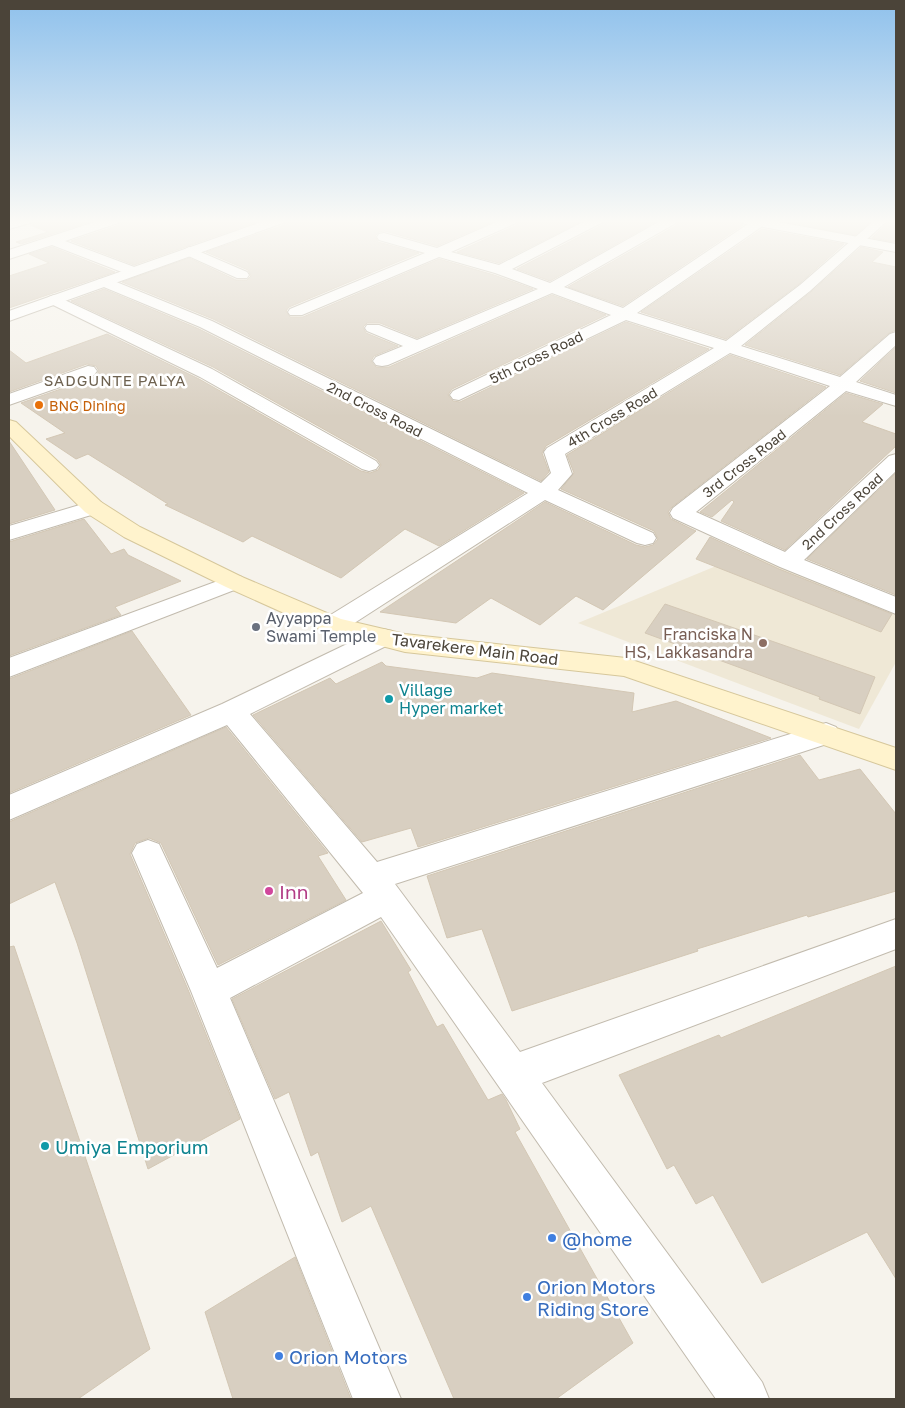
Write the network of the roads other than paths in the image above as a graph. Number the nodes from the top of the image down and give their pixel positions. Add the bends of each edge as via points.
1 (94, 286) edge
2 (113, 286) edge
3 (359, 286) edge
4 (373, 286) edge
5 (544, 286) edge
6 (554, 286) edge
7 (665, 286) edge
8 (808, 286) edge
9 (550, 288) junction
10 (383, 290) dead end
11 (54, 300) junction
12 (296, 312) dead end
13 (625, 314) junction
14 (9, 316) edge
15 (373, 328) dead end
16 (896, 337) edge
17 (418, 346) junction
18 (730, 346) junction
19 (382, 361) dead end
20 (88, 371) dead end
21 (843, 384) junction
22 (459, 394) dead end
23 (9, 400) edge
24 (896, 401) edge
25 (9, 428) edge
26 (896, 460) edge
27 (369, 465) dead end
28 (544, 492) junction
29 (93, 507) junction
30 (9, 533) edge
31 (645, 538) dead end
32 (788, 562) junction
33 (234, 582) junction
34 (896, 606) edge
35 (333, 624) junction
36 (383, 637) junction
37 (9, 668) edge
38 (232, 711) junction
39 (826, 734) junction
40 (896, 759) edge
41 (9, 808) edge
42 (148, 853) dead end
43 (378, 887) junction
44 (896, 934) edge
45 (209, 991) junction
46 (512, 1074) junction
47 (377, 1399) edge
48 (746, 1399) edge

1 - 11 street
2 - 28 street, 2nd Cross Road via 206,324
3 - 12 street
4 - 10 street
5 - 9 street
6 - 9 street
7 - 13 street, 5th Cross Road
8 - 18 street, 4th Cross Road
9 - 13 street
9 - 17 street
11 - 14 street
11 - 27 street via 206,373
13 - 18 street
13 - 22 street, 5th Cross Road
15 - 17 street
16 - 21 street, 3rd Cross Road
17 - 19 street
18 - 21 street
18 - 28 street, 4th Cross Road via 554,452 562,474
20 - 23 street
21 - 24 street
21 - 32 street, 3rd Cross Road via 681,513
25 - 29 main road, Tavarekere Main Road
26 - 32 street, 2nd Cross Road
28 - 31 street, 2nd Cross Road
28 - 35 street, 4th Cross Road
29 - 30 street
29 - 33 main road, Tavarekere Main Road via 132,532
32 - 34 street
33 - 35 main road, Tavarekere Main Road
33 - 37 street
35 - 36 main road, Tavarekere Main Road
36 - 38 street
36 - 39 main road, Tavarekere Main Road via 405,643 626,667
38 - 41 street
38 - 43 street
39 - 40 main road, Tavarekere Main Road
39 - 43 street
42 - 45 street
43 - 45 street
43 - 46 street
44 - 46 street
45 - 47 street
46 - 48 street

